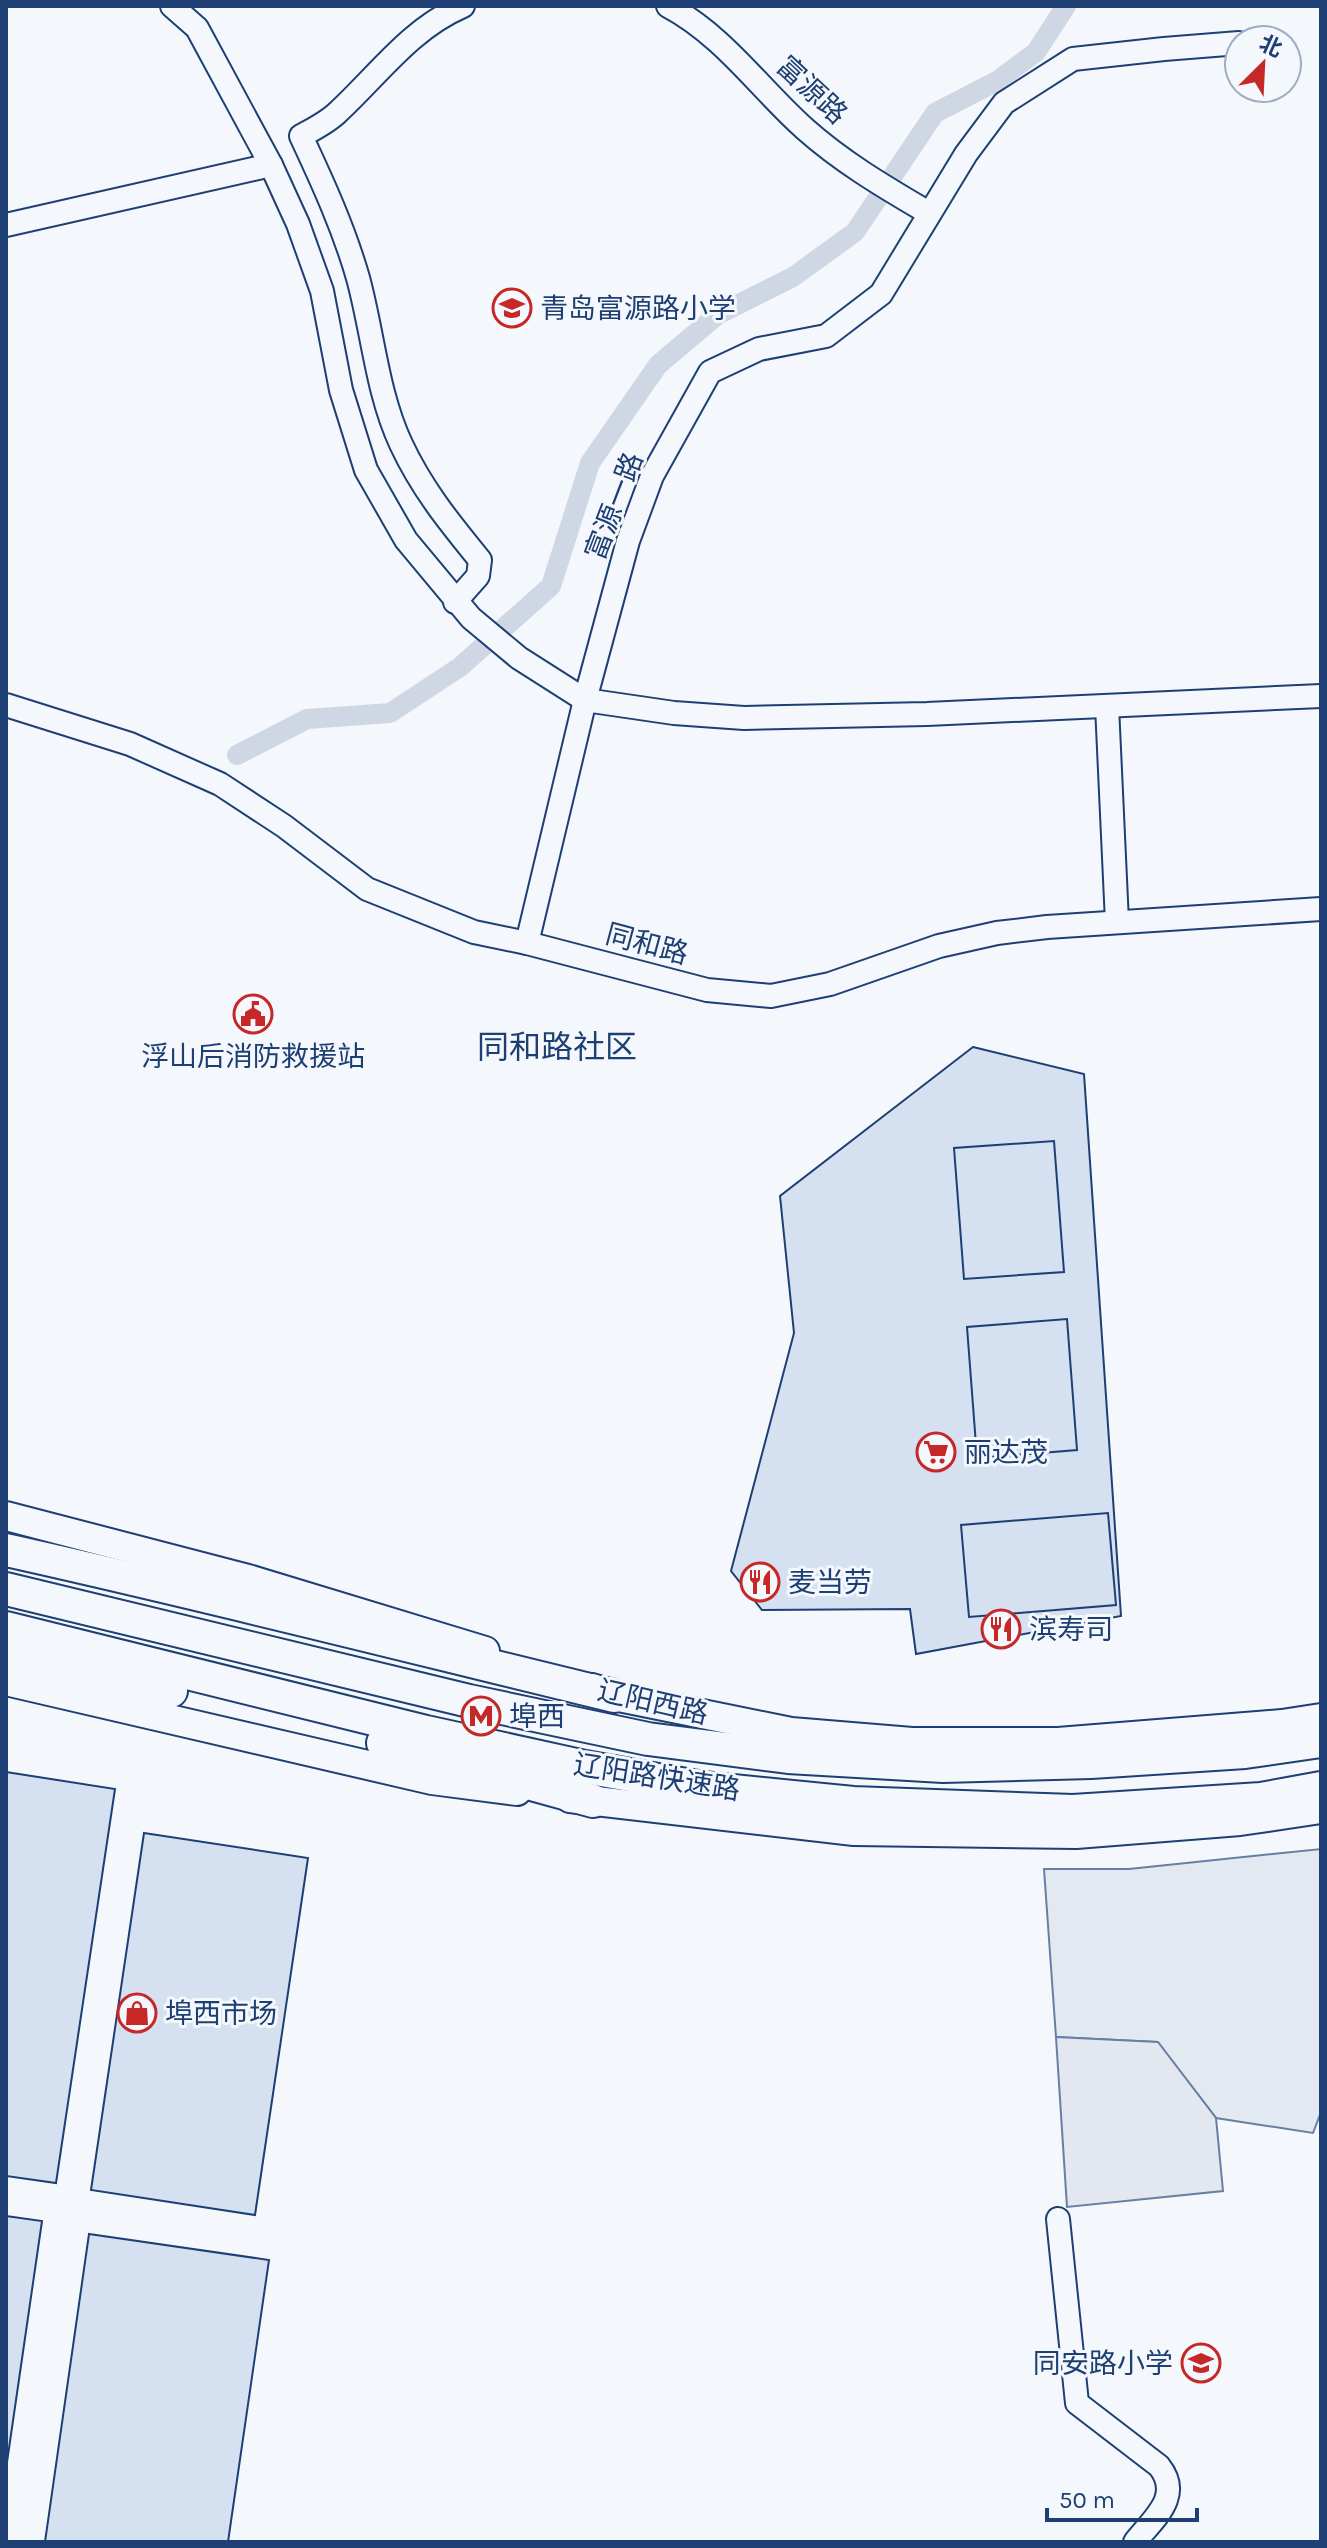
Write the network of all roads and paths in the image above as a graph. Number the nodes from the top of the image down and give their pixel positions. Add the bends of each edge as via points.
1 (172, 6) edge
2 (463, 6) edge
3 (668, 6) edge
4 (1223, 44) edge
5 (271, 165) junction
6 (925, 212) junction
7 (6, 225) edge
8 (463, 610) junction
9 (1321, 696) edge
10 (585, 700) junction
11 (6, 705) edge
12 (1107, 706) junction
13 (1321, 909) edge
14 (1117, 922) junction
15 (527, 943) junction
16 (6, 1516) edge
17 (6, 1550) edge
18 (6, 1589) edge
19 (6, 1628) edge
20 (6, 1654) edge
21 (6, 1681) edge
22 (614, 1696) junction
23 (1321, 1718) edge
24 (1321, 1741) edge
25 (1321, 1788) edge
26 (593, 1801) junction
27 (1321, 1809) edge
28 (1058, 2219) dead end
29 (1135, 2542) edge

1 - 5 street via 197,28
2 - 8 street via 427,25 336,115 301,136 341,225 400,442 431,500 480,560
3 - 6 street, 富源路 via 708,33 806,129 860,172
4 - 6 street, 富源一路 via 1073,59 1004,103
5 - 7 street
5 - 8 street via 322,291 341,390 366,470 406,540
6 - 10 street, 富源一路 via 881,294 826,336 759,349 710,372 652,476 628,541
8 - 10 street via 519,658
9 - 12 street
10 - 12 street via 744,718
10 - 15 street, 富源一路
11 - 15 street, 同和路 via 130,744 220,784 367,889 474,932
12 - 14 street
13 - 14 street, 同和路
14 - 15 street, 同和路 via 997,933 939,946 830,984 771,996 707,990
16 - 22 main road, 辽阳西路 via 248,1579
17 - 22 highway
18 - 24 highway, 辽阳路快速路 via 469,1701 648,1739 788,1757 943,1766 1091,1762 1245,1752
19 - 25 highway, 辽阳路快速路 via 426,1732 703,1788 853,1803 1073,1811 1261,1799
20 - 26 highway via 296,1719
21 - 26 main road via 432,1780
22 - 23 main road, 辽阳西路 via 791,1732 912,1742 1058,1742
26 - 27 main road via 854,1831 1076,1834
28 - 29 street via 1077,2403 1168,2478 1162,2508

